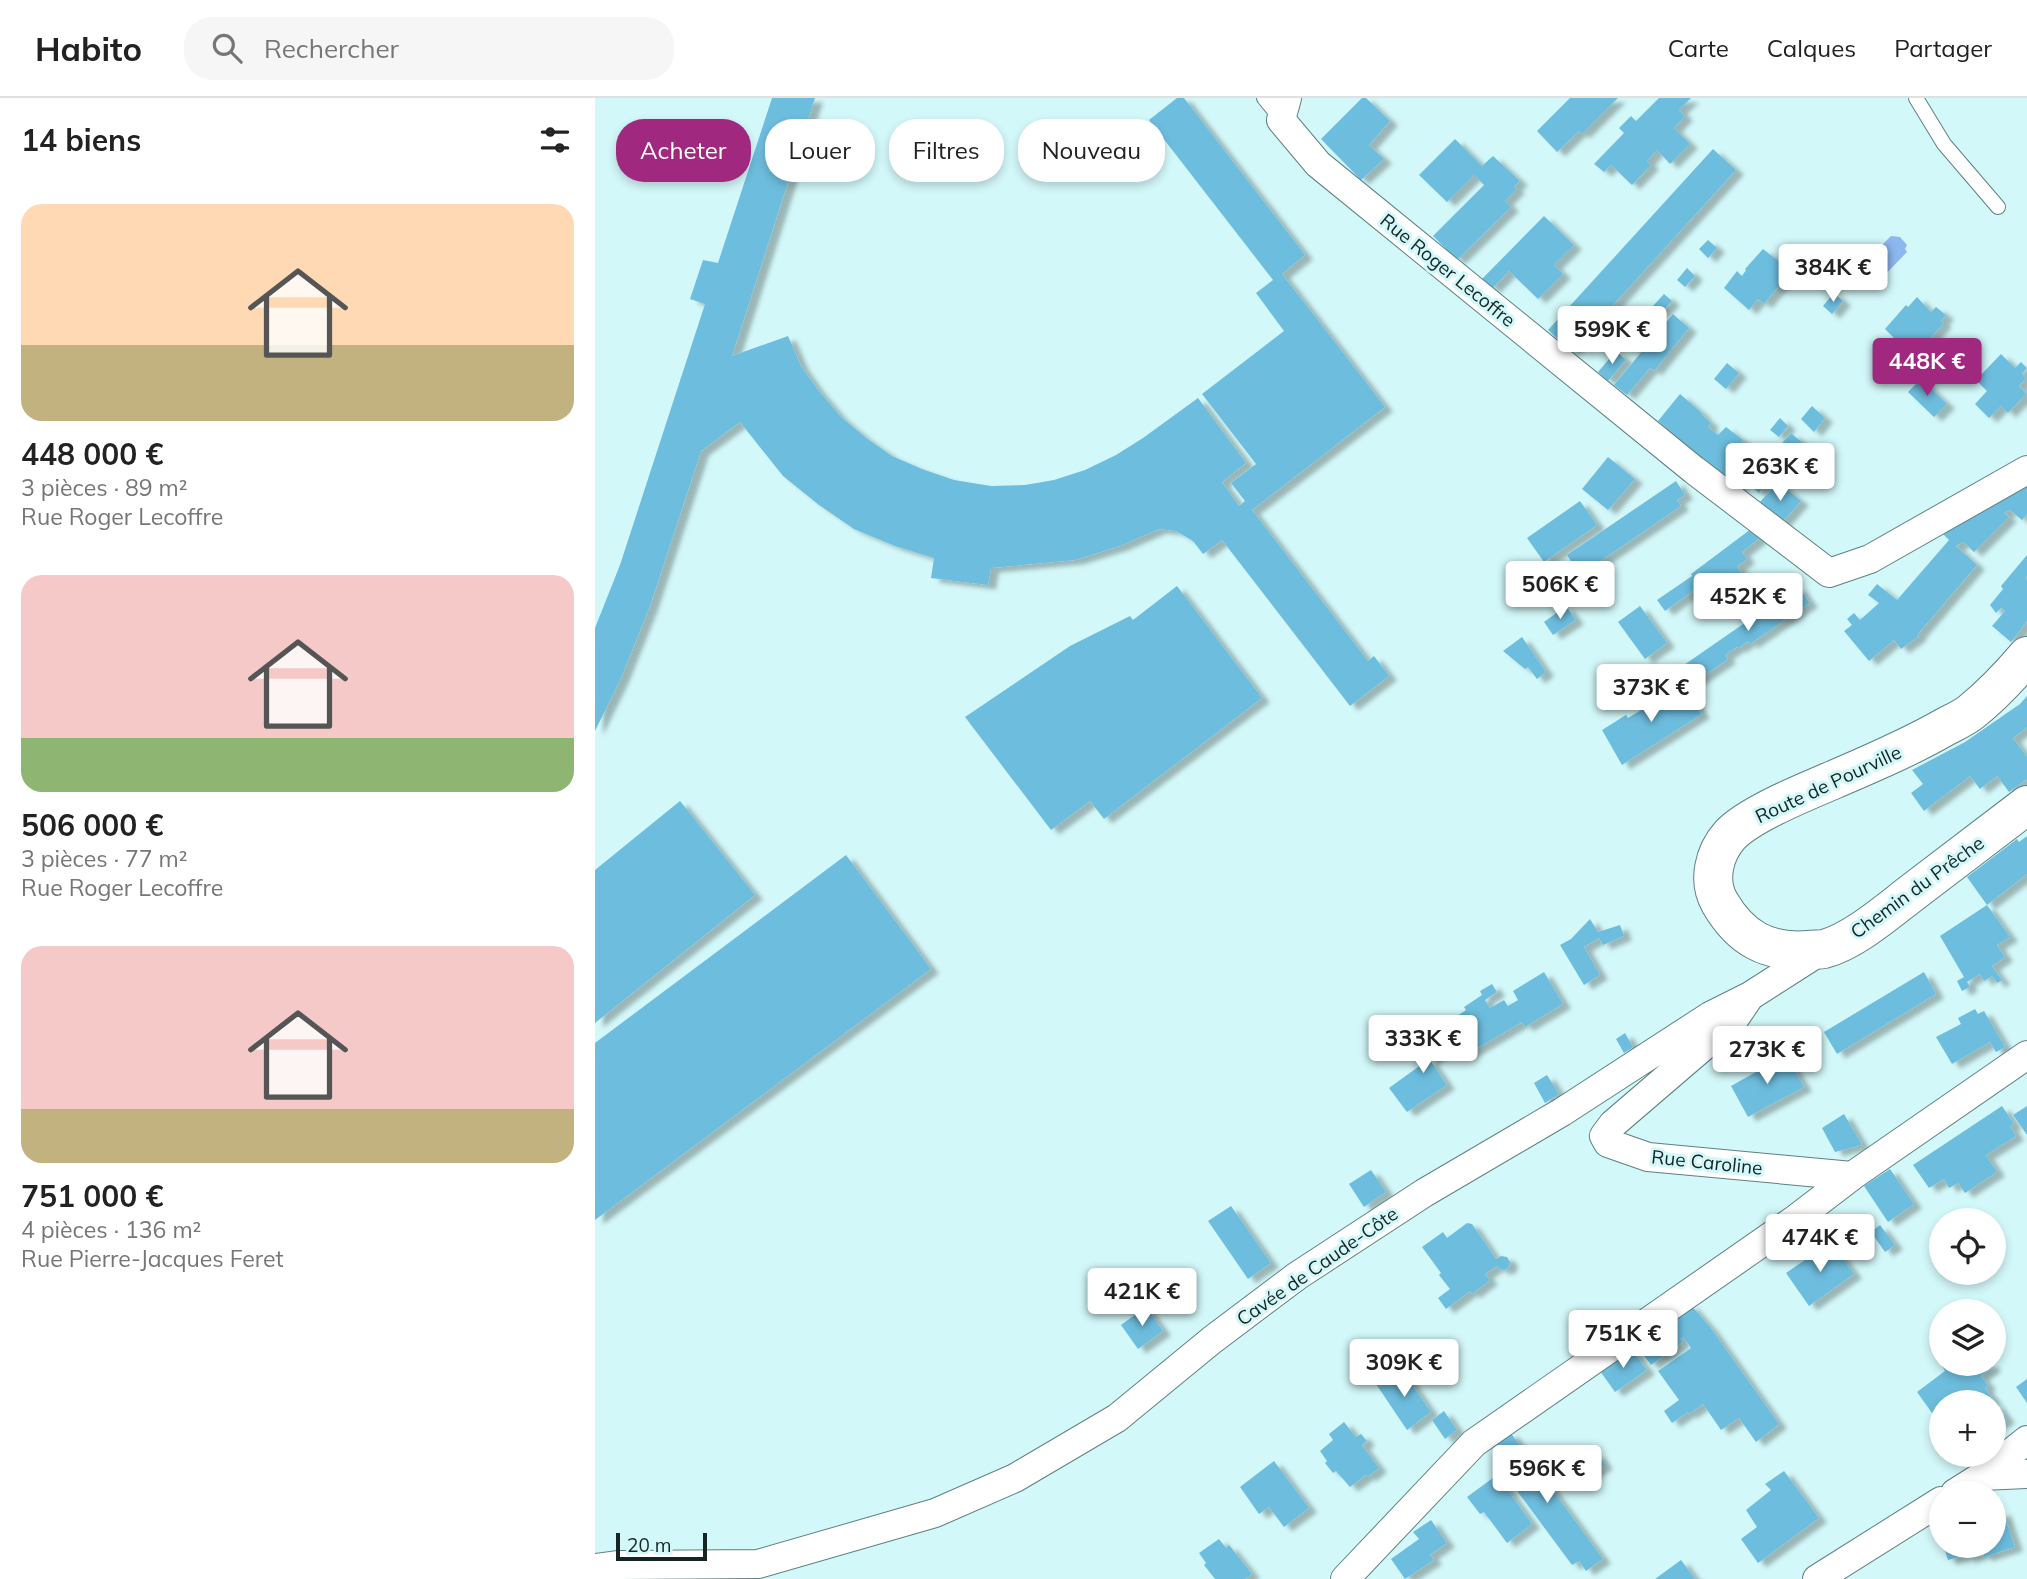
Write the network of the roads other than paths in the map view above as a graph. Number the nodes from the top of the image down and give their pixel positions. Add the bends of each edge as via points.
1 (1264, 98) edge
2 (1916, 98) edge
3 (1284, 109) edge
4 (1998, 207) dead end
5 (2027, 470) edge
6 (2027, 656) edge
7 (2027, 806) edge
8 (1812, 949) junction
9 (1750, 996) junction
10 (2027, 1055) edge
11 (1853, 1176) junction
12 (2027, 1440) edge
13 (2027, 1474) edge
14 (1982, 1476) junction
15 (1974, 1481) edge
16 (1929, 1509) edge
17 (595, 1568) edge
18 (1345, 1579) edge
19 (1817, 1579) edge

1 - 3 lane
2 - 4 lane via 1944,144
3 - 5 street, Rue Roger Lecoffre via 1318,164 1694,470 1829,573 1870,559
6 - 8 main road, Route de Pourville via 1969,714 1914,745 1752,818 1721,847 1714,862 1714,882 1719,901 1743,932 1759,944 1778,949
7 - 8 main road, Chemin du Prêche via 1851,937
8 - 9 street, Rue Caroline
9 - 11 street, Rue Caroline via 1733,1021 1613,1124 1604,1136 1608,1143 1648,1157
9 - 17 street, Cavée de Caude-Côte via 1710,1016 1297,1276 1117,1418 1015,1478 935,1513 758,1564
10 - 11 street
11 - 18 street via 1474,1443
12 - 14 street
13 - 14 street
14 - 15 street
16 - 19 street

